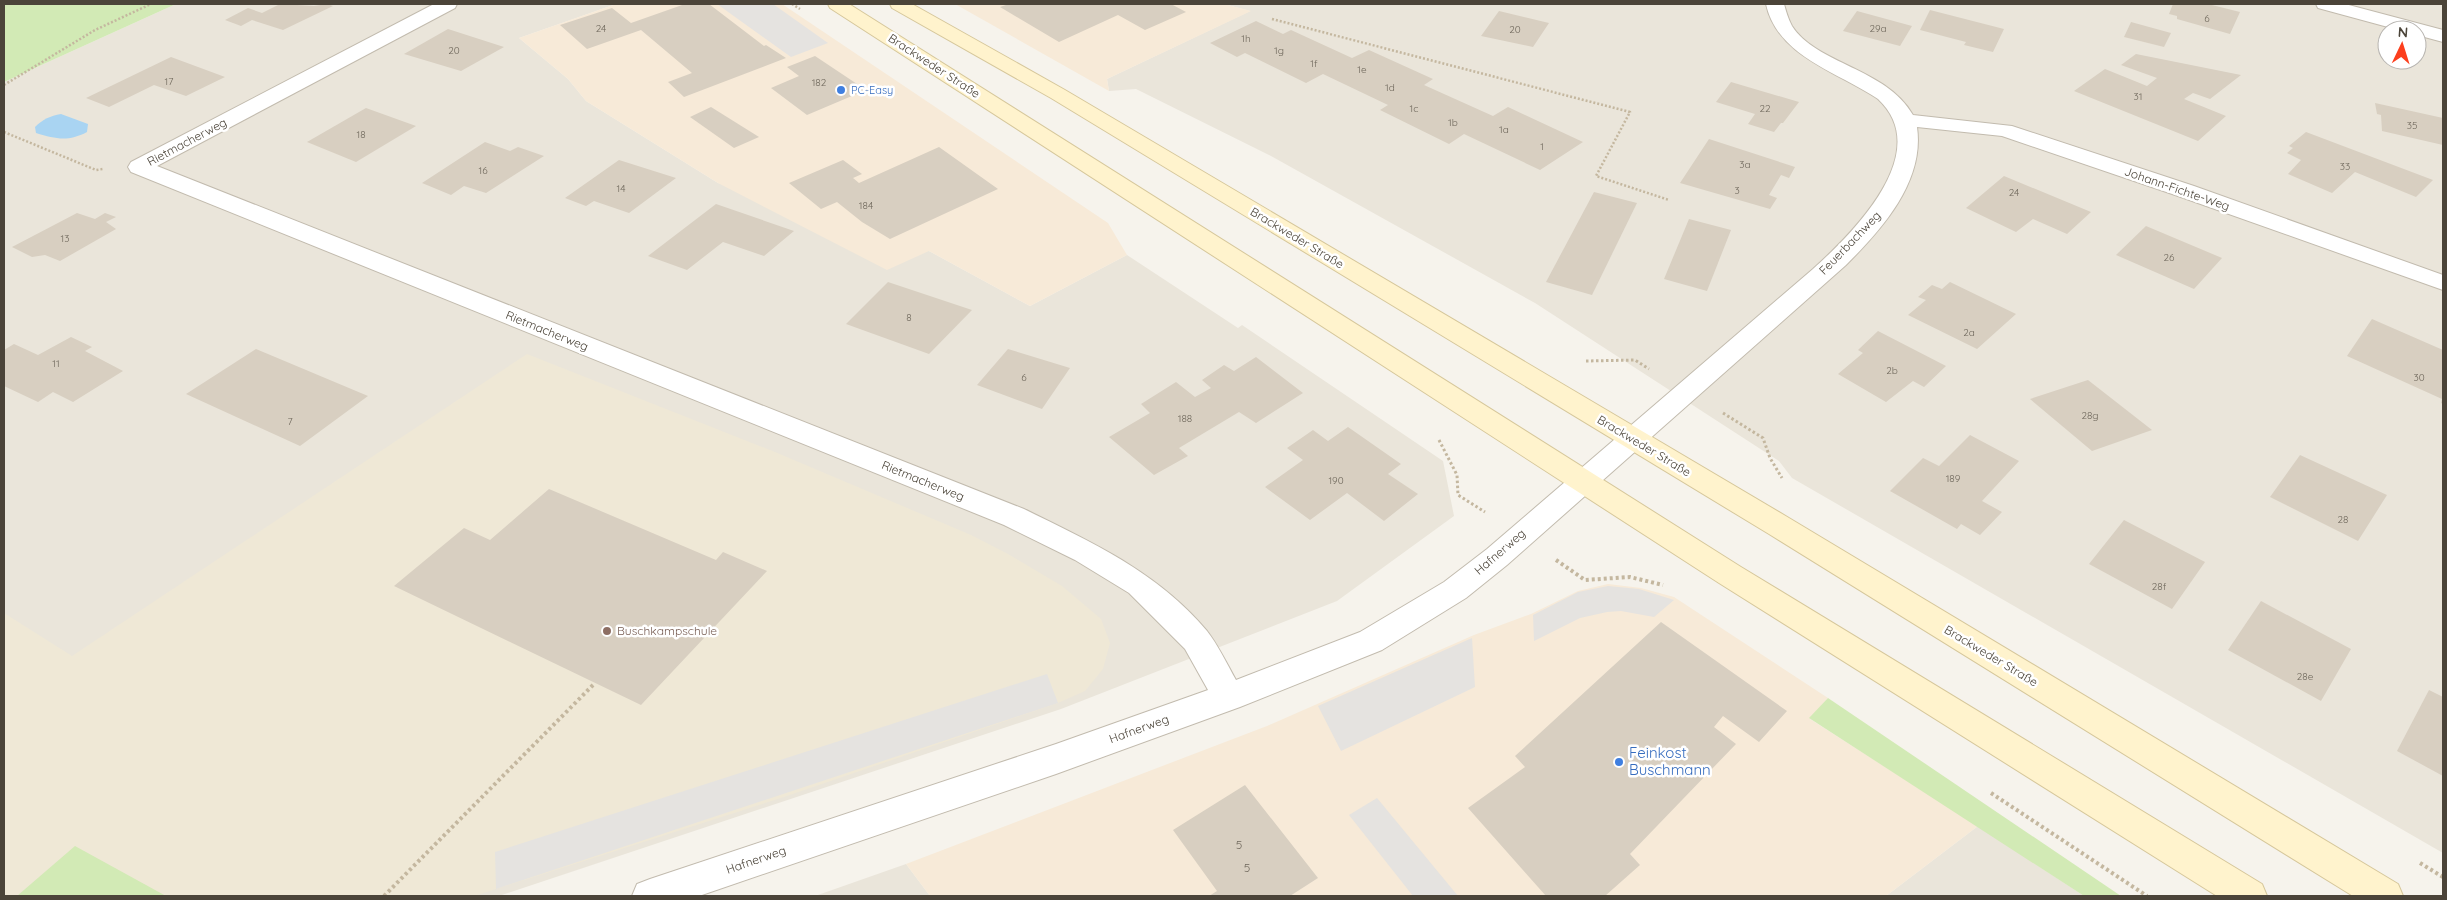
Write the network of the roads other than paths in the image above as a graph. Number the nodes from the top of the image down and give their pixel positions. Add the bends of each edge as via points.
1 (448, 4) edge
2 (837, 4) edge
3 (899, 4) edge
4 (1775, 4) edge
5 (2325, 4) edge
6 (2443, 36) edge
7 (1905, 120) junction
8 (2443, 283) edge
9 (1633, 439) junction
10 (1585, 480) junction
11 (1229, 696) junction
12 (650, 896) edge
13 (2249, 896) edge
14 (2385, 896) edge

1 - 11 street, Rietmacherweg via 139,168 1023,522 1085,552 1140,585 1196,640
2 - 10 main road, Brackweder Straße via 1454,400
3 - 9 main road, Brackweder Straße via 1058,94
4 - 7 street via 1780,22 1801,45 1878,89 1896,103
5 - 6 street
7 - 8 street, Johann-Fichte-Weg via 2004,130
7 - 9 street, Feuerbachweg via 1903,166 1894,191 1880,214 1834,263
9 - 10 street, Feuerbachweg
9 - 14 main road, Brackweder Straße
10 - 11 street, Hafnerweg via 1497,557 1454,590 1400,624 1371,641 1270,683
10 - 13 main road, Brackweder Straße via 1739,580
11 - 12 street, Hafnerweg via 1047,762

